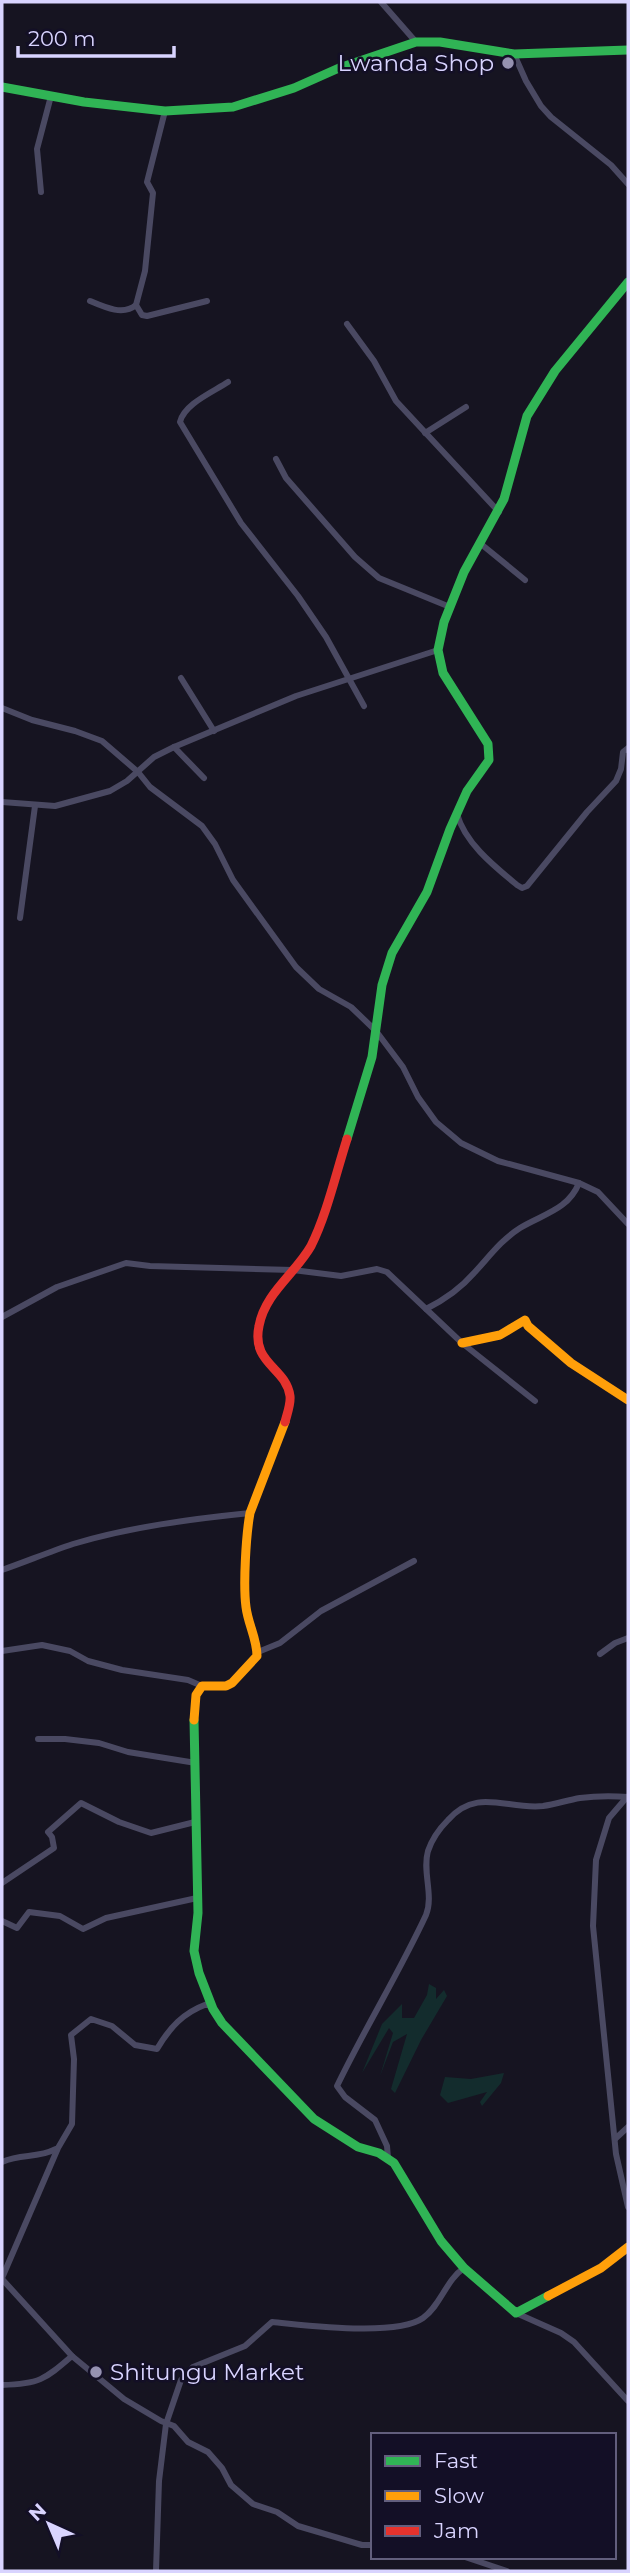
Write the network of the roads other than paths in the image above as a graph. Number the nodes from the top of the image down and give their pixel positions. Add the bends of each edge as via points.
1 (381, 2) edge
2 (415, 42) junction
3 (628, 50) edge
4 (514, 54) junction
5 (2, 87) edge
6 (51, 96) junction
7 (165, 111) junction
8 (628, 184) edge
9 (41, 192) dead end
10 (628, 282) edge
11 (90, 301) dead end
12 (207, 301) dead end
13 (136, 305) junction
14 (346, 324) dead end
15 (228, 382) dead end
16 (466, 407) dead end
17 (425, 433) junction
18 (276, 459) dead end
19 (499, 512) junction
20 (481, 544) junction
21 (525, 580) dead end
22 (450, 607) junction
23 (439, 650) junction
24 (181, 678) dead end
25 (350, 678) junction
26 (364, 706) dead end
27 (2, 708) edge
28 (214, 731) junction
29 (174, 747) junction
30 (628, 748) edge
31 (138, 772) junction
32 (204, 778) dead end
33 (2, 802) edge
34 (34, 806) junction
35 (457, 814) junction
36 (20, 918) dead end
37 (376, 1031) junction
38 (579, 1183) junction
39 (628, 1224) edge
40 (293, 1270) junction
41 (426, 1309) junction
42 (2, 1317) edge
43 (462, 1343) junction
44 (628, 1400) edge
45 (535, 1401) dead end
46 (250, 1513) junction
47 (414, 1561) dead end
48 (2, 1570) edge
49 (628, 1638) edge
50 (2, 1651) edge
51 (258, 1652) junction
52 (600, 1654) dead end
53 (202, 1686) junction
54 (38, 1739) dead end
55 (196, 1763) junction
56 (628, 1797) edge
57 (195, 1822) junction
58 (2, 1883) edge
59 (197, 1898) junction
60 (2, 1921) edge
61 (213, 2009) junction
62 (628, 2127) edge
63 (615, 2139) junction
64 (58, 2148) junction
65 (388, 2158) junction
66 (2, 2162) edge
67 (628, 2207) edge
68 (628, 2247) edge
69 (464, 2268) junction
70 (2, 2278) edge
71 (516, 2314) junction
72 (72, 2356) junction
73 (2, 2385) edge
74 (628, 2401) edge
75 (166, 2424) junction
76 (371, 2545) edge
77 (471, 2559) edge
78 (156, 2571) edge
79 (507, 2571) edge

1 - 2 street
2 - 4 street
2 - 7 street via 263,99 233,107
3 - 4 street
4 - 8 street via 541,106
5 - 6 street
6 - 7 street
6 - 9 street via 37,149
7 - 13 street via 147,182 153,193 145,271
10 - 19 street via 555,371 527,416
11 - 13 street via 117,310
12 - 13 street via 147,316
14 - 17 street via 396,401
15 - 25 street via 188,408 180,422 241,523 298,596
16 - 17 street
17 - 19 street
18 - 22 street via 286,478 379,578
19 - 20 street
20 - 21 street
20 - 22 street
22 - 23 street
23 - 25 street
23 - 35 street via 443,673 490,752
24 - 28 street
25 - 26 street
25 - 28 street
27 - 31 street via 102,741
28 - 29 street
29 - 31 street
29 - 32 street
30 - 35 street via 616,781 522,888 465,834
31 - 34 street via 110,791 69,804
31 - 37 street via 150,787 202,826 233,880 308,981 351,1007
33 - 34 street
34 - 36 street
35 - 37 street via 427,892 392,953
37 - 38 street via 436,1122 461,1143 498,1161
37 - 40 street via 323,1216
38 - 39 street via 598,1192
38 - 41 street via 563,1205 514,1232 460,1286
40 - 41 street via 341,1276 382,1269
40 - 42 street via 126,1263 57,1287
40 - 46 street via 271,1296 258,1328 263,1358 285,1381 290,1397 284,1430
41 - 43 street
43 - 44 street via 500,1335 525,1320 571,1363
43 - 45 street
46 - 48 street via 107,1536
46 - 51 street via 246,1607
47 - 51 street via 321,1611 280,1643
49 - 52 street
50 - 53 street via 42,1646 122,1670
51 - 53 street via 232,1683
53 - 55 street via 195,1703
54 - 55 street via 99,1743
55 - 57 street
56 - 63 street via 609,1818 596,1860 593,1926
56 - 65 street via 578,1798 534,1807 476,1802 455,1811 435,1834 427,1853 427,1912 337,2086 375,2120
57 - 58 street via 152,1833 81,1803 48,1832 54,1848
57 - 59 street
59 - 60 street via 106,1918 84,1929 60,1916 29,1912 17,1928
59 - 61 street via 195,1958
61 - 64 street via 207,2004 190,2010 169,2029 157,2049 135,2045 112,2026 91,2019 71,2035 72,2120
61 - 65 street via 222,2024 314,2119 358,2147
62 - 63 street
63 - 67 street
64 - 66 street via 40,2157
64 - 70 street
65 - 69 street via 436,2234
68 - 71 street via 601,2268
69 - 71 street
69 - 75 street via 435,2307 412,2323 349,2328 270,2323 245,2346 184,2374
70 - 72 street
71 - 74 street via 575,2342
72 - 73 street via 34,2383
72 - 75 street via 124,2399
75 - 76 street via 208,2452 231,2485 253,2504 298,2526
75 - 78 street
77 - 79 street

